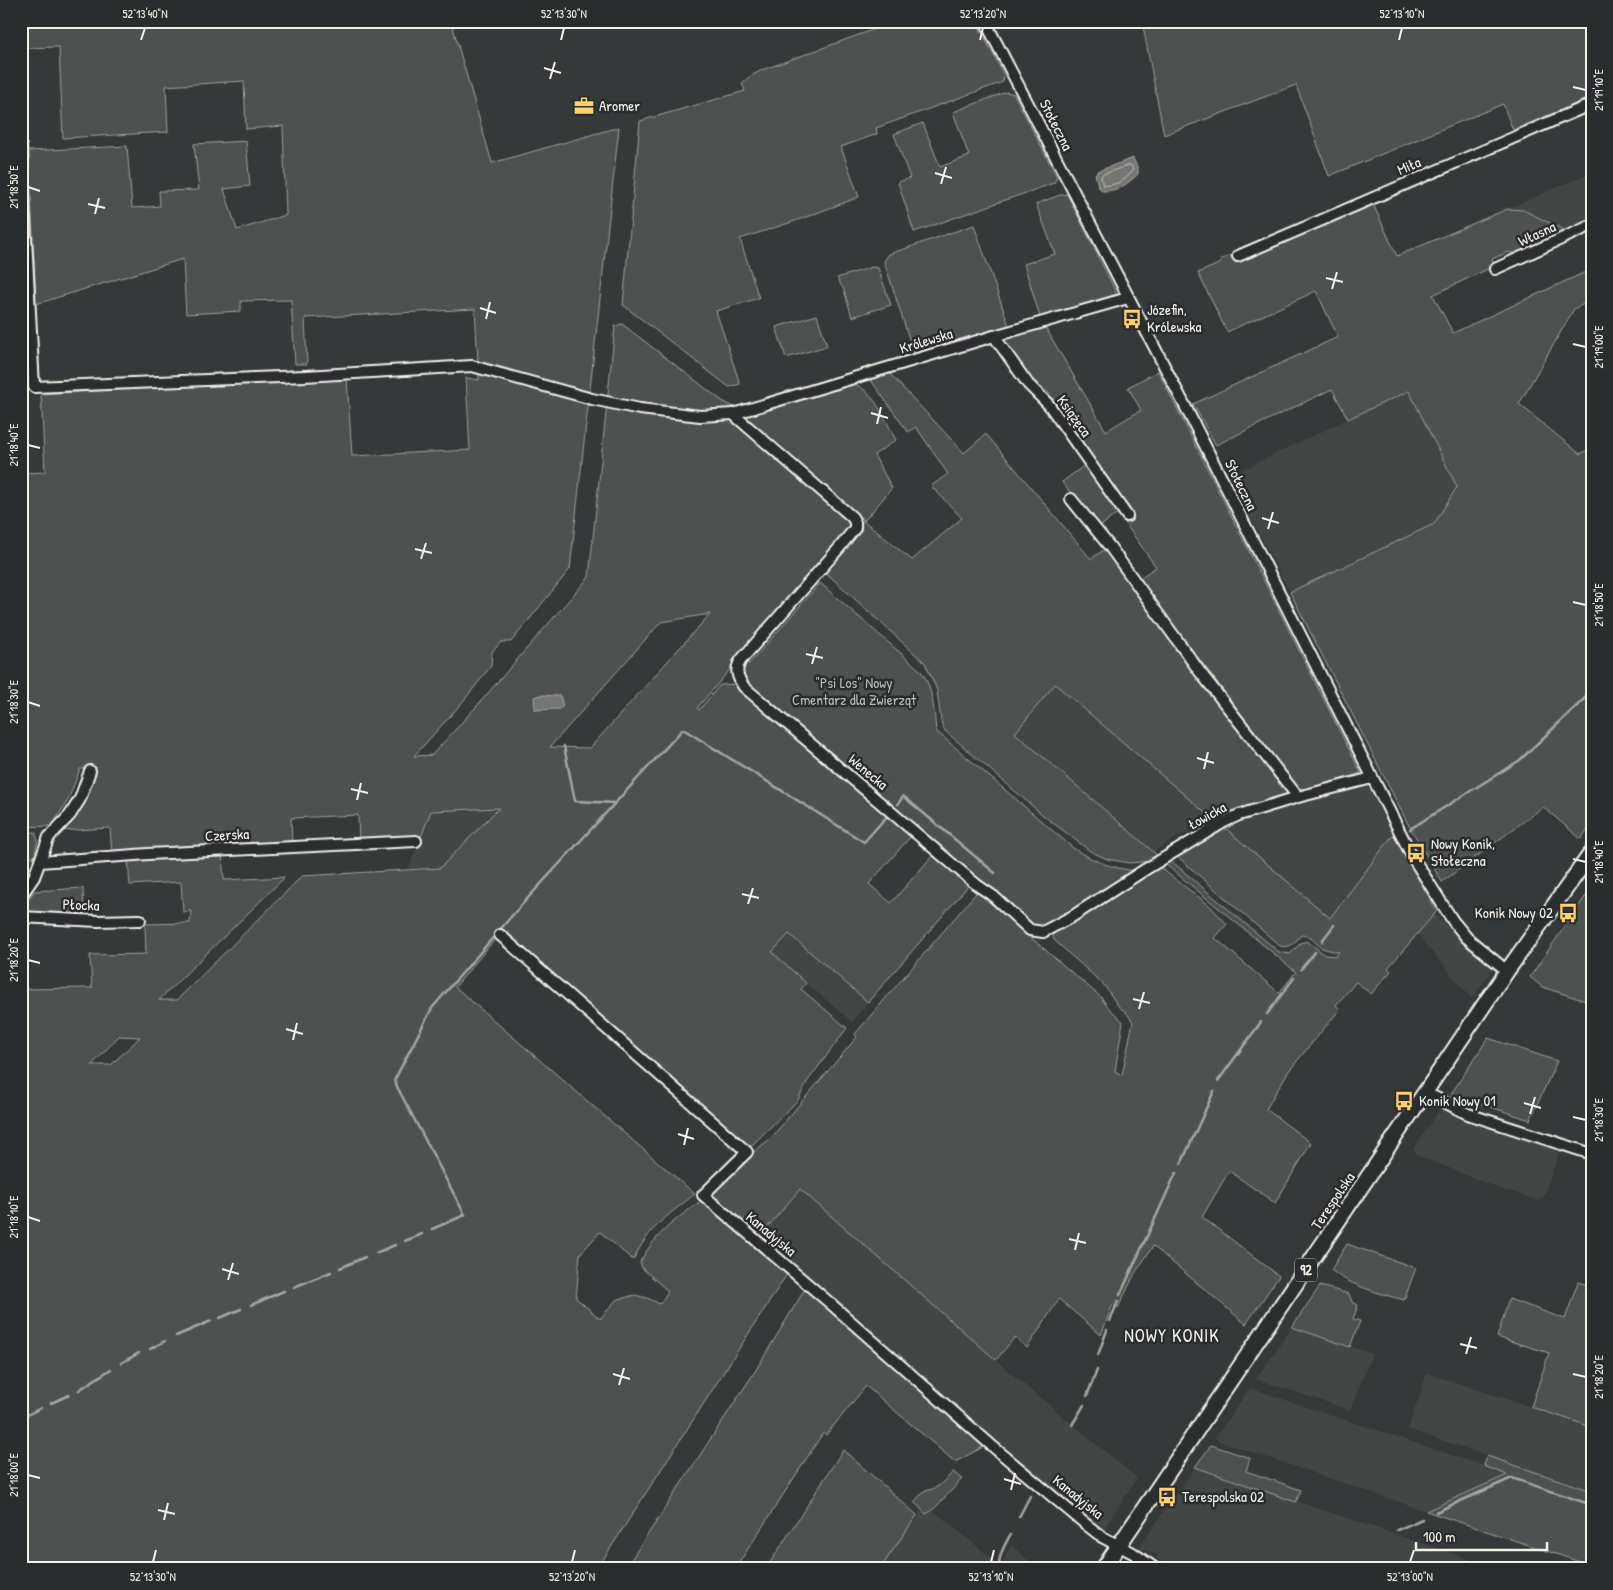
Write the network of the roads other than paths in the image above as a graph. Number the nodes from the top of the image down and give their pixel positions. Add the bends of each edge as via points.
1 (985, 21) edge
2 (1592, 104) edge
3 (21, 146) edge
4 (1592, 225) edge
5 (1238, 256) dead end
6 (1496, 270) dead end
7 (1128, 298) junction
8 (994, 336) junction
9 (733, 414) junction
10 (1071, 499) dead end
11 (1127, 516) dead end
12 (90, 771) dead end
13 (1372, 778) junction
14 (1298, 797) junction
15 (416, 841) dead end
16 (1590, 857) edge
17 (40, 862) junction
18 (21, 896) edge
19 (1072, 916) joint
20 (21, 917) edge
21 (140, 920) dead end
22 (500, 935) dead end
23 (1508, 970) junction
24 (1425, 1093) junction
25 (1592, 1154) edge
26 (1118, 1546) junction
27 (1103, 1569) edge
28 (1156, 1569) edge

1 - 7 street, Stołeczna
2 - 5 street, Miła
3 - 9 street, Królewska via 34,387 472,366 640,409 700,416
4 - 6 street, Własna
7 - 8 street, Królewska
7 - 13 street, Stołeczna
8 - 9 street, Królewska
8 - 11 street, Książęca via 1028,384 1049,405
9 - 19 street, Wenecka via 855,522 855,528 845,542 740,660 737,667 744,687 1030,930 1043,932
10 - 14 street
12 - 17 street via 80,799 70,815 49,836
13 - 14 street, Łowicka
13 - 23 street, Stołeczna via 1413,858 1453,921 1467,938
14 - 19 street, Łowicka via 1224,822
15 - 17 street, Czerska
16 - 23 main road, Terespolska / 92
17 - 18 street
20 - 21 street, Płocka
22 - 26 street, Kanadyjska via 747,1152 703,1195 1062,1504
23 - 24 main road, Terespolska / 92
24 - 25 street via 1468,1114
24 - 26 main road, Terespolska / 92
26 - 27 main road, Terespolska / 92
26 - 28 street

